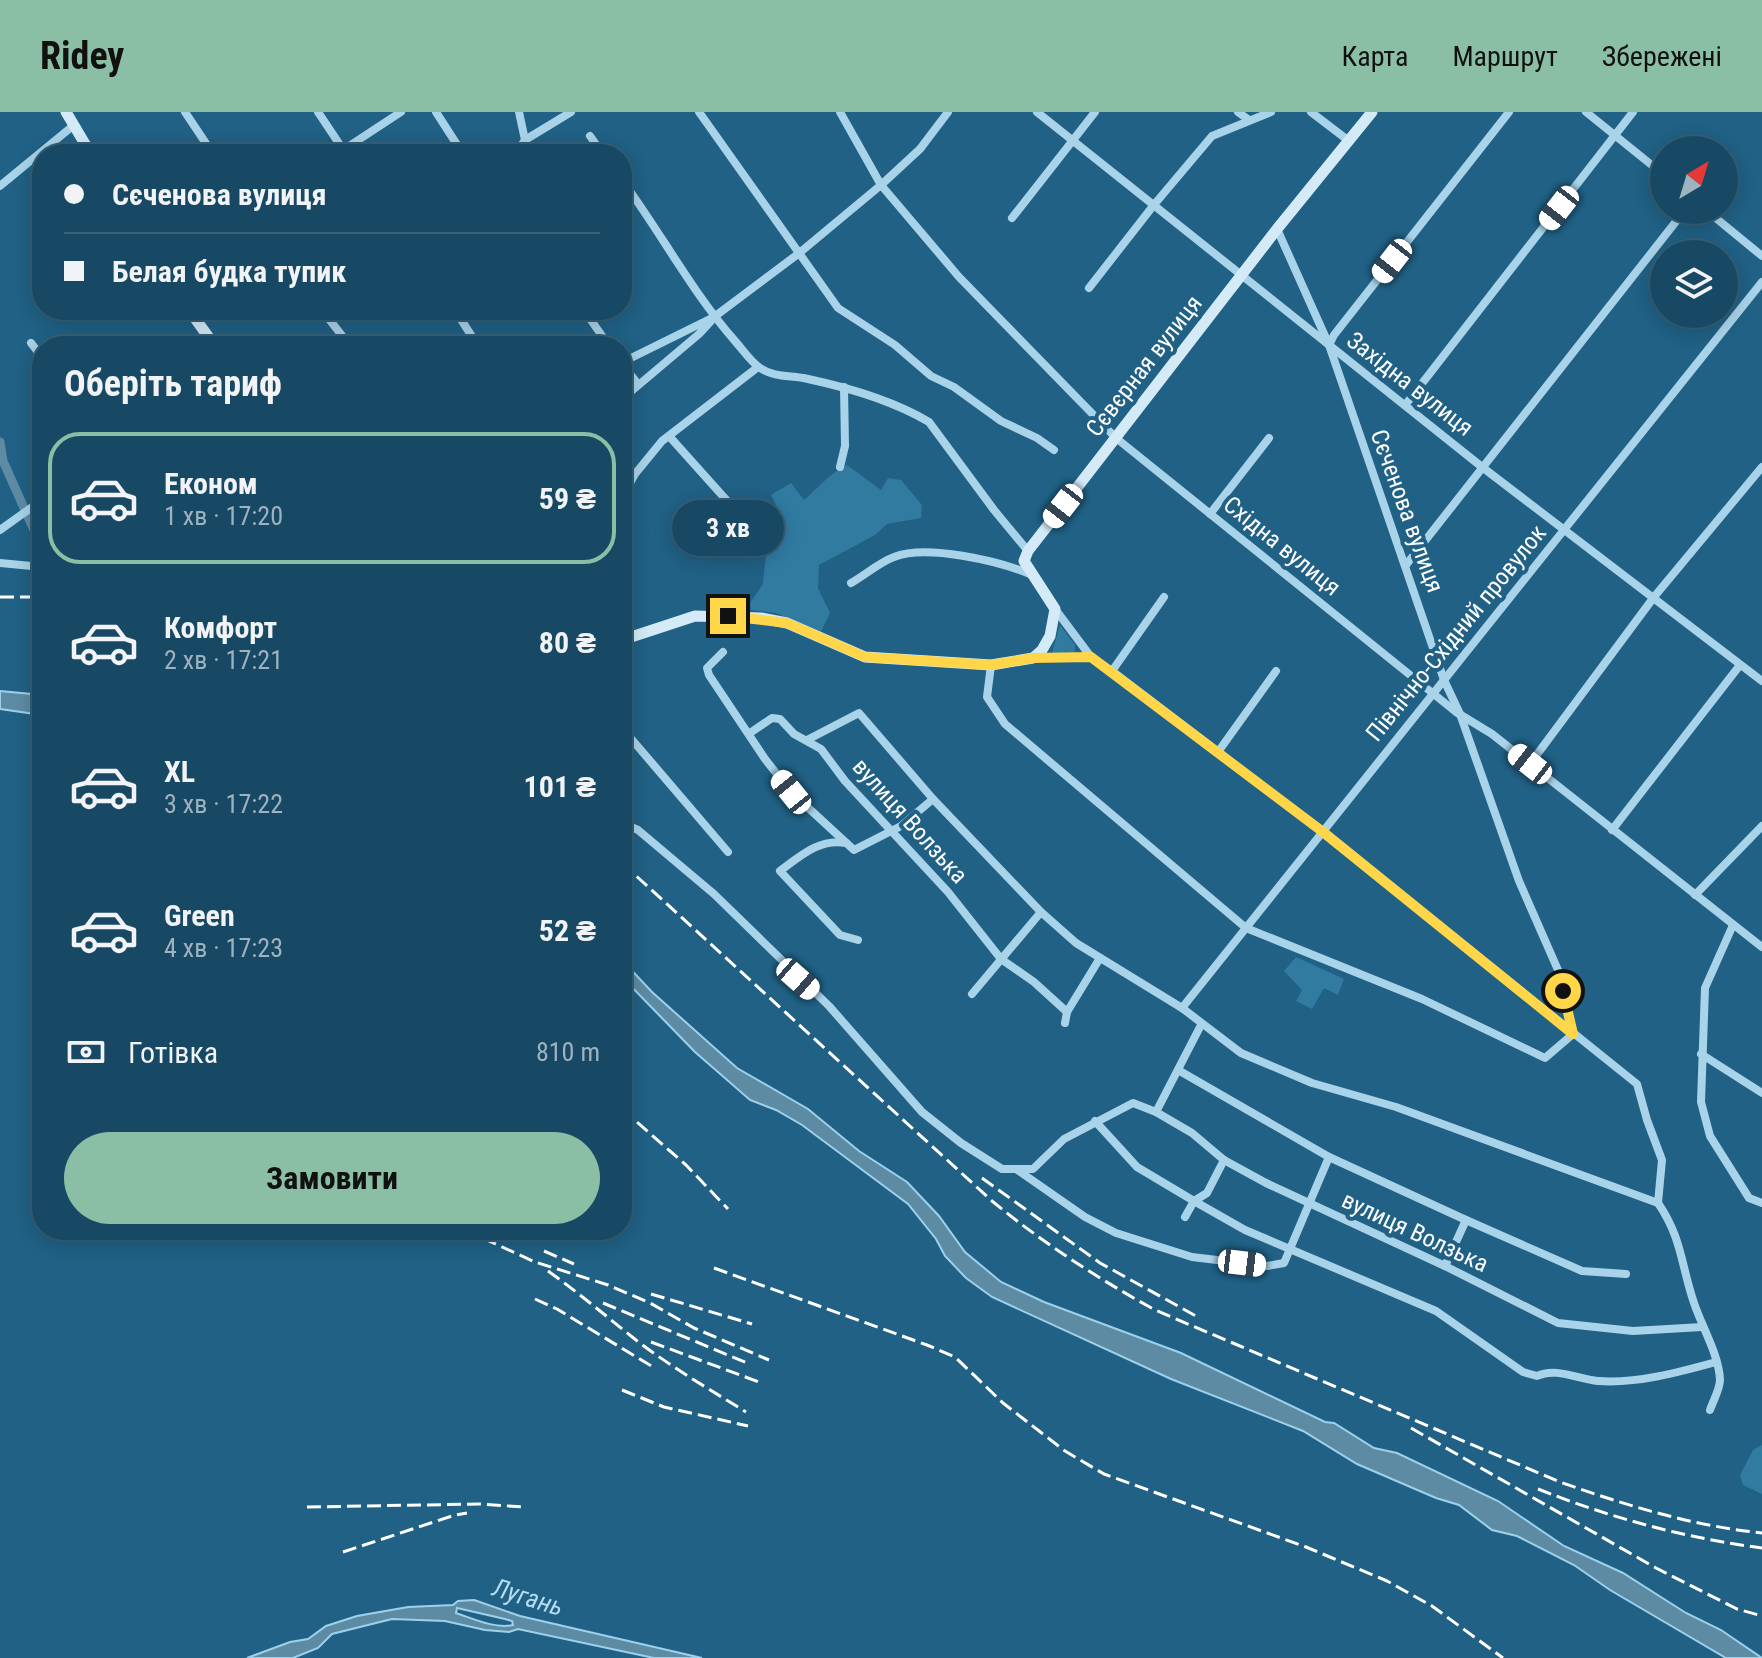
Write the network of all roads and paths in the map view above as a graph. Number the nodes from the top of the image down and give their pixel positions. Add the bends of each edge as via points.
1 (66, 112) edge
2 (185, 112) edge
3 (318, 112) edge
4 (401, 112) edge
5 (436, 112) edge
6 (519, 112) edge
7 (571, 112) edge
8 (699, 112) edge
9 (840, 112) edge
10 (948, 112) edge
11 (1037, 112) edge
12 (1095, 112) edge
13 (1238, 112) edge
14 (1271, 112) edge
15 (1311, 112) edge
16 (1372, 112) edge
17 (1509, 112) edge
18 (1586, 112) edge
19 (1633, 112) edge
20 (1249, 120) junction
21 (74, 125) junction
22 (1616, 134) junction
23 (590, 136) dead end
24 (525, 140) junction
25 (1072, 141) junction
26 (1349, 141) junction
27 (51, 144) edge
28 (85, 144) edge
29 (206, 144) edge
30 (337, 144) edge
31 (355, 144) edge
32 (457, 144) edge
33 (522, 144) edge
34 (596, 144) edge
35 (32, 160) edge
36 (1650, 163) edge
37 (881, 185) junction
38 (0, 186) edge
39 (632, 194) edge
40 (1153, 206) junction
41 (1012, 218) dead end
42 (1674, 224) edge
43 (1723, 224) edge
44 (1277, 229) junction
45 (798, 254) junction
46 (1762, 256) edge
47 (1241, 277) junction
48 (1762, 282) edge
49 (1089, 288) dead end
50 (714, 317) junction
51 (330, 320) edge
52 (342, 336) edge
53 (1329, 345) junction
54 (632, 358) edge
55 (758, 367) junction
56 (632, 376) edge
57 (638, 384) junction
58 (844, 387) junction
59 (632, 390) edge
60 (1406, 404) junction
61 (669, 436) junction
62 (1116, 438) junction
63 (1269, 438) dead end
64 (1054, 450) dead end
65 (840, 467) dead end
66 (1482, 467) junction
67 (1762, 467) edge
68 (632, 479) edge
69 (32, 508) edge
70 (738, 513) dead end
71 (1210, 514) junction
72 (1565, 529) junction
73 (0, 530) edge
74 (1028, 551) junction
75 (0, 563) edge
76 (32, 565) edge
77 (1406, 565) junction
78 (1030, 574) junction
79 (851, 583) dead end
80 (1164, 597) dead end
81 (1654, 597) junction
82 (1055, 609) junction
83 (632, 637) edge
84 (723, 652) dead end
85 (1091, 657) junction
86 (1033, 658) junction
87 (991, 665) junction
88 (1740, 665) junction
89 (1112, 671) junction
90 (1276, 671) dead end
91 (1444, 680) junction
92 (1762, 681) edge
93 (1433, 693) junction
94 (1460, 714) junction
95 (750, 733) junction
96 (632, 740) edge
97 (807, 740) junction
98 (1218, 752) junction
99 (1530, 764) junction
100 (933, 799) junction
101 (1762, 826) edge
102 (632, 827) edge
103 (890, 830) junction
104 (1612, 830) junction
105 (1323, 832) junction
106 (847, 843) junction
107 (728, 852) dead end
108 (1695, 895) junction
109 (1041, 912) junction
110 (1733, 925) junction
111 (1246, 928) junction
112 (858, 940) dead end
113 (1762, 947) edge
114 (1100, 958) junction
115 (1001, 959) junction
116 (972, 994) dead end
117 (1182, 1008) junction
118 (1067, 1012) junction
119 (1065, 1023) dead end
120 (1201, 1025) junction
121 (1573, 1034) junction
122 (1701, 1054) junction
123 (1178, 1070) junction
124 (1762, 1093) edge
125 (1156, 1112) junction
126 (1095, 1121) junction
127 (1329, 1157) junction
128 (1224, 1160) junction
129 (1016, 1169) junction
130 (1194, 1201) junction
131 (1658, 1203) junction
132 (1762, 1203) edge
133 (1307, 1204) junction
134 (1185, 1217) dead end
135 (1466, 1220) junction
136 (1291, 1250) junction
137 (1445, 1266) junction
138 (1626, 1274) dead end
139 (1702, 1327) junction
140 (1716, 1362) junction
141 (1710, 1410) dead end

1 - 21 street
2 - 29 street
3 - 30 street
4 - 31 street
5 - 32 street
6 - 24 street
7 - 24 street
8 - 45 street
9 - 37 street, Східна вулиця
10 - 37 street via 920,149
11 - 25 street, Західна вулиця
12 - 25 street
13 - 20 street
14 - 20 street
15 - 26 street
16 - 26 street, Сєвєрная вулиця
17 - 53 street
18 - 22 street
19 - 22 street
20 - 40 street via 1212,136
21 - 27 street
21 - 28 street
22 - 36 street
22 - 60 street
23 - 34 street
24 - 33 street
25 - 40 street, Західна вулиця
25 - 41 street
26 - 44 street, Сєвєрная вулиця
35 - 38 street
37 - 45 street
37 - 62 street, Східна вулиця via 959,277
39 - 50 street
40 - 47 street, Західна вулиця
40 - 49 street
42 - 66 street
43 - 46 street
44 - 47 street, Сєвєрная вулиця
44 - 53 street, Сєченова вулиця
45 - 50 street
45 - 64 street via 838,308 931,376
47 - 53 street, Західна вулиця
47 - 62 street, Сєвєрная вулиця
48 - 72 street, Північно-Східний провулок
50 - 54 street
50 - 55 street
50 - 57 street
51 - 52 street
53 - 60 street, Західна вулиця
53 - 77 street, Сєченова вулиця
55 - 58 street
55 - 61 street
56 - 57 street
57 - 59 street
58 - 65 street
58 - 74 street via 929,422
60 - 66 street, Західна вулиця
61 - 68 street
61 - 70 street
62 - 71 street, Східна вулиця
62 - 74 street, Сєвєрная вулиця
63 - 71 street
66 - 72 street, Західна вулиця
66 - 77 street
67 - 81 street
69 - 73 street
71 - 93 street, Східна вулиця
72 - 81 street, Західна вулиця
72 - 91 street, Північно-Східний провулок
74 - 78 street via 1024,561
75 - 76 street
77 - 91 street, Сєченова вулиця
78 - 79 street via 938,552 895,556
78 - 82 street
80 - 89 street
81 - 88 street, Західна вулиця
81 - 99 street
82 - 85 street
82 - 86 street via 1050,636
83 - 87 street via 695,616 761,618 787,623 865,657
84 - 95 street via 707,668 709,675
85 - 86 street
85 - 89 street
86 - 87 street
87 - 111 street via 987,697 1005,724
88 - 92 street, Західна вулиця
88 - 104 street
89 - 98 street
90 - 98 street
91 - 93 street, Північно-Східний провулок
91 - 94 street, Сєченова вулиця
93 - 94 street, Східна вулиця
93 - 105 street, Північно-Східний провулок
94 - 99 street, Східна вулиця
94 - 121 street, Сєченова вулиця via 1519,881 1558,970
95 - 97 street, вулиця Волзька via 772,718
95 - 106 street via 791,792
96 - 107 street
97 - 100 street via 859,713
97 - 103 street, вулиця Волзька via 821,749
98 - 105 street
99 - 104 street, Східна вулиця
100 - 103 street
100 - 109 street
101 - 108 street
102 - 129 street via 714,894 829,1006 922,1112 1002,1169
103 - 106 street via 858,850
103 - 115 street, вулиця Волзька
104 - 108 street, Східна вулиця
105 - 111 street, Північно-Східний провулок
105 - 121 street
106 - 112 street via 831,840 780,871 840,935
108 - 110 street, Східна вулиця
109 - 114 street
109 - 115 street
110 - 113 street, Східна вулиця
110 - 122 street via 1705,988
111 - 117 street, Північно-Східний провулок
111 - 121 street via 1422,999 1545,1058
114 - 117 street
114 - 118 street
115 - 116 street
115 - 118 street, вулиця Волзька
117 - 120 street
118 - 119 street
120 - 123 street
120 - 131 street via 1241,1053 1312,1083 1396,1107
121 - 131 street via 1637,1084 1662,1160
122 - 124 street
122 - 132 street via 1701,1102 1710,1136 1749,1198
123 - 125 street
123 - 127 street
125 - 126 street, вулиця Волзька via 1133,1103
125 - 128 street, вулиця Волзька
126 - 129 street via 1064,1139 1033,1169
126 - 130 street via 1137,1167
127 - 133 street
127 - 135 street
128 - 130 street via 1207,1193
128 - 133 street, вулиця Волзька
129 - 136 street via 1116,1233 1192,1257 1267,1266 1284,1263
130 - 134 street
130 - 136 street
131 - 139 street via 1680,1245
133 - 136 street
133 - 137 street, вулиця Волзька
135 - 137 street
135 - 138 street via 1582,1271
136 - 140 street via 1436,1311 1523,1372 1537,1376 1548,1371 1599,1381 1633,1379
137 - 139 street, вулиця Волзька via 1558,1323 1633,1331
139 - 140 street
140 - 141 street via 1720,1383

